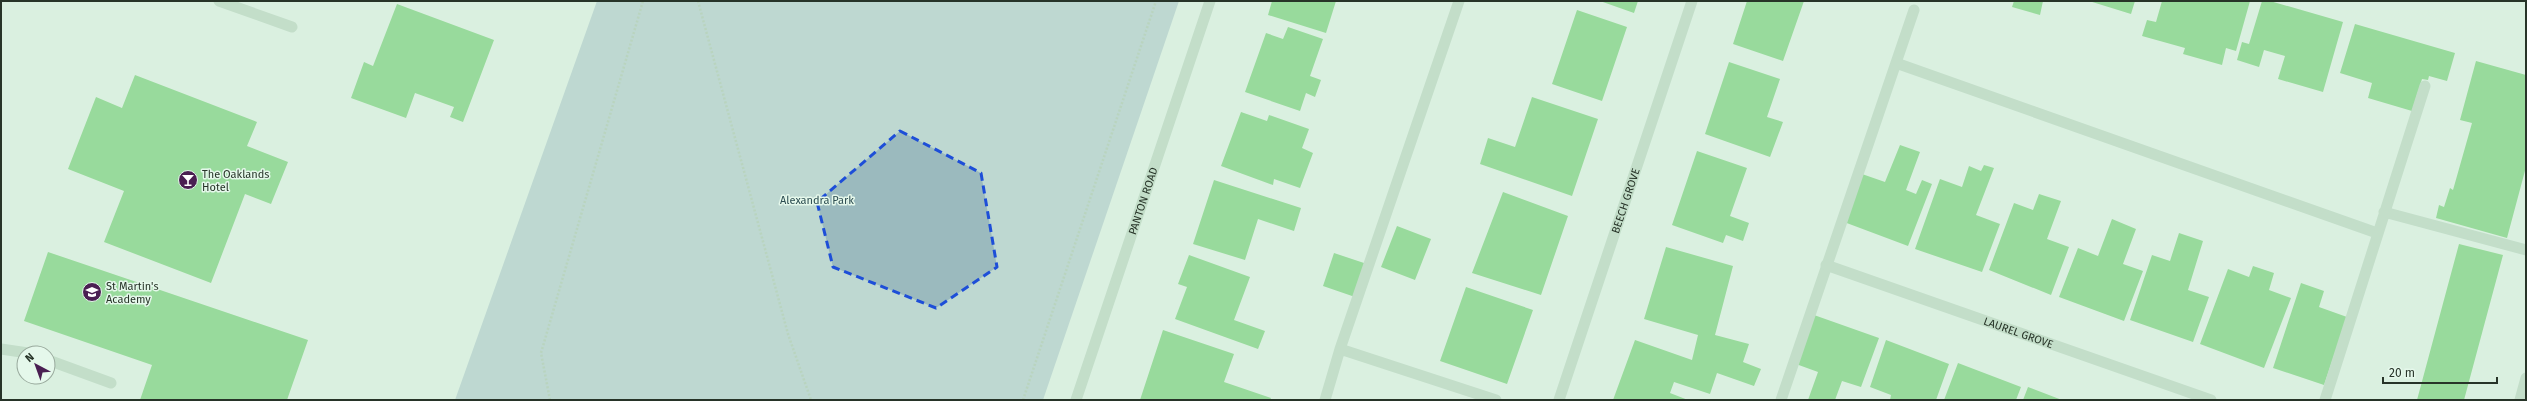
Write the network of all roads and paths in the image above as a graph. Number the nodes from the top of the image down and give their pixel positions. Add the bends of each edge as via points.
1 (219, 1) edge
2 (643, 1) edge
3 (698, 1) edge
4 (1156, 1) edge
5 (1210, 1) edge
6 (1458, 1) edge
7 (1692, 1) edge
8 (1914, 10) dead end
9 (292, 27) dead end
10 (1896, 63) junction
11 (2424, 86) dead end
12 (2384, 212) junction
13 (2377, 233) junction
14 (2526, 250) edge
15 (1826, 265) junction
16 (1, 349) edge
17 (1340, 349) junction
18 (16, 351) edge
19 (56, 363) edge
20 (2526, 378) edge
21 (111, 383) dead end
22 (1562, 399) edge
23 (550, 400) edge
24 (811, 400) edge
25 (1023, 400) edge
26 (1076, 400) edge
27 (1325, 400) edge
28 (1496, 400) edge
29 (1781, 400) edge
30 (2211, 400) edge
31 (2325, 400) edge
32 (2520, 400) edge

1 - 9 street
2 - 23 path via 541,353
3 - 24 path via 788,334
4 - 25 path
5 - 26 street, PANTON ROAD
6 - 17 street
7 - 22 street, BEECH GROVE
8 - 10 street
10 - 13 street
10 - 15 street
11 - 12 street
12 - 13 street
12 - 14 street
13 - 31 street
15 - 29 street
15 - 30 street, LAUREL GROVE
16 - 18 street
17 - 27 street
17 - 28 street
19 - 21 street
20 - 32 street

